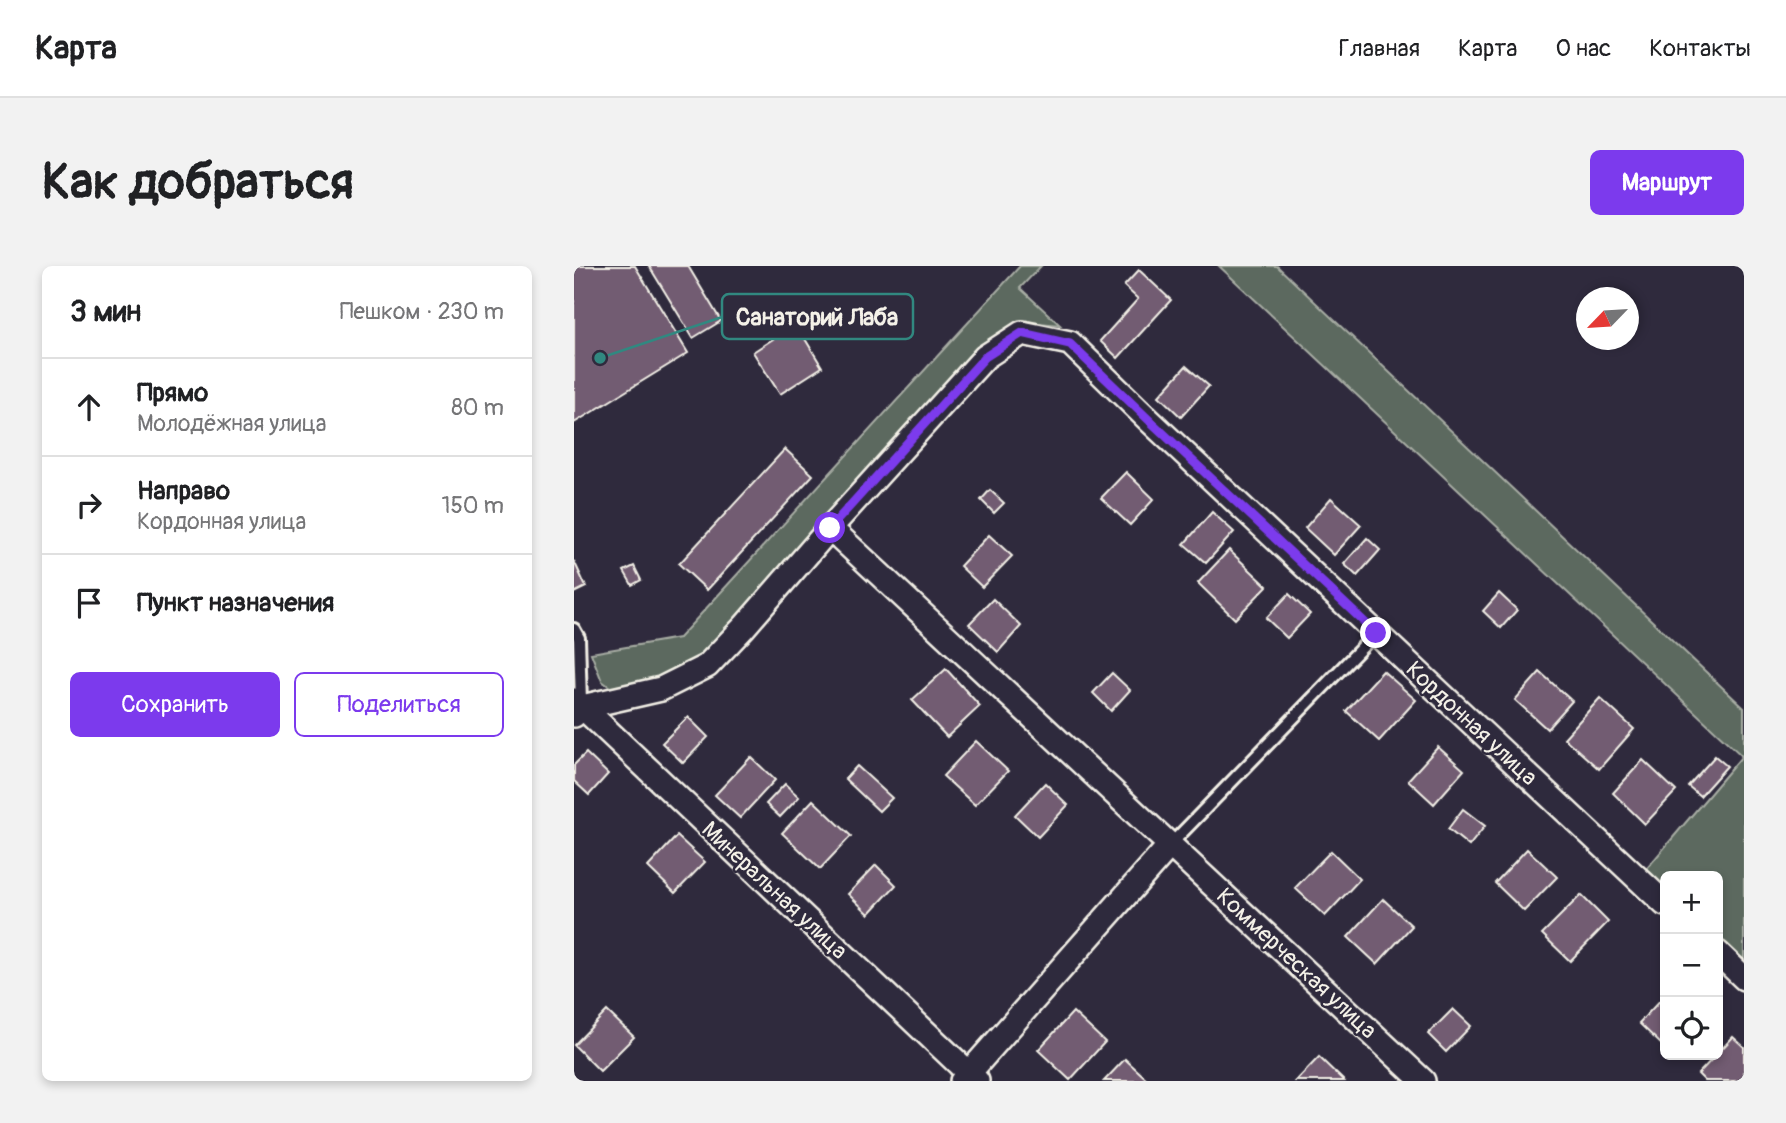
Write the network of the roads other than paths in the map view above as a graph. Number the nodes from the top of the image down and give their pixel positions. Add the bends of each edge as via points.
1 (830, 528) junction
2 (574, 629) edge
3 (1376, 633) junction
4 (577, 707) edge
5 (1171, 845) junction
6 (1660, 899) edge
7 (1723, 958) edge
8 (1744, 978) edge
9 (969, 1079) edge
10 (1423, 1081) edge

1 - 3 street, Кордонная улица via 985,357 1022,333 1070,344
1 - 4 street via 707,666 661,689
1 - 5 street, Коммерческая улица
2 - 4 lane via 579,638
3 - 5 lane
3 - 6 street, Кордонная улица
4 - 9 street, Минеральная улица
5 - 9 street
5 - 10 street, Коммерческая улица
7 - 8 street

